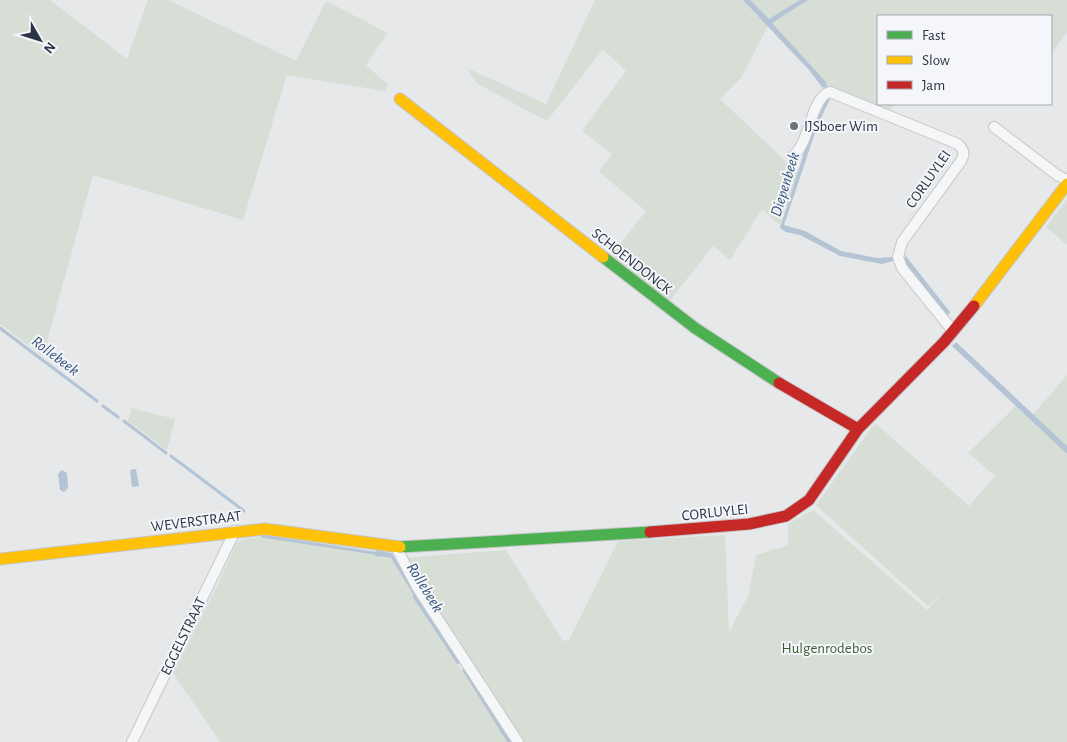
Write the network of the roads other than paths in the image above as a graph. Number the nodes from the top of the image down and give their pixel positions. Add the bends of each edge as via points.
1 (400, 99) dead end
2 (994, 127) dead end
3 (794, 155) dead end
4 (1067, 180) edge
5 (1067, 184) edge
6 (954, 331) junction
7 (858, 429) junction
8 (235, 531) junction
9 (396, 547) junction
10 (0, 559) edge
11 (132, 742) edge
12 (518, 742) edge

1 - 7 street, SCHOENDONCK via 695,328
2 - 4 street
3 - 6 street, CORLUYLEI via 803,145 822,96 830,92 962,148 961,162 902,242 898,257 902,268
5 - 6 street, CORLUYLEI
6 - 7 street, CORLUYLEI
7 - 9 street, CORLUYLEI via 809,500 786,516 771,520 675,531
8 - 9 street, WEVERSTRAAT via 265,529
8 - 10 street, WEVERSTRAAT
8 - 11 street, EGGELSTRAAT
9 - 12 street via 417,587

